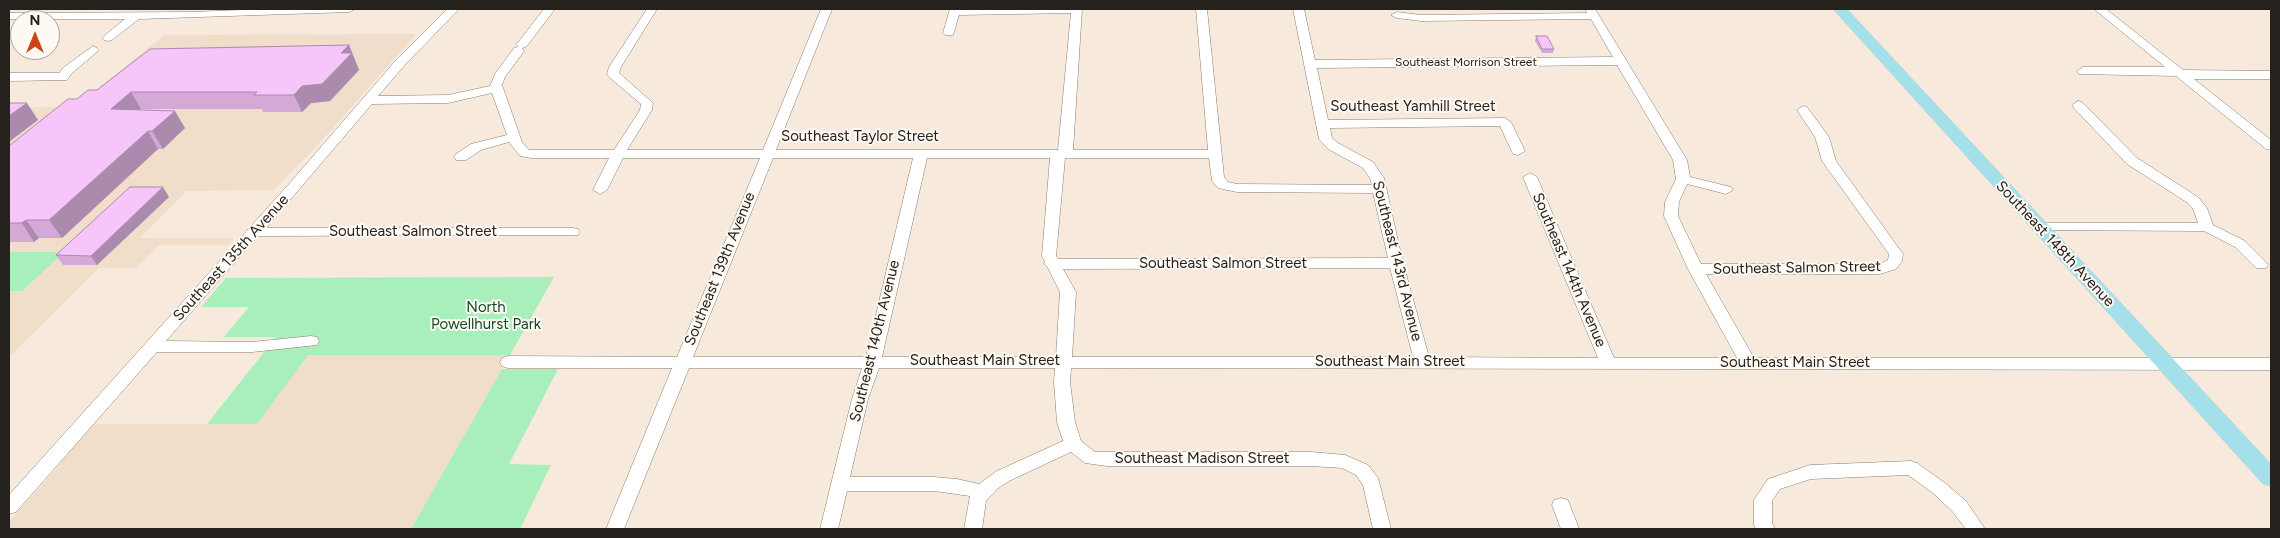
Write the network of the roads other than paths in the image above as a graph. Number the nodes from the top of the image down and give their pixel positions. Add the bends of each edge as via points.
1 (349, 9) edge
2 (453, 9) edge
3 (550, 9) edge
4 (652, 9) edge
5 (826, 9) edge
6 (1076, 9) edge
7 (1202, 9) edge
8 (1298, 9) edge
9 (1840, 9) edge
10 (2098, 9) edge
11 (954, 10) edge
12 (141, 12) edge
13 (1592, 13) edge
14 (1397, 15) dead end
15 (9, 16) edge
16 (949, 34) dead end
17 (108, 38) dead end
18 (93, 50) dead end
19 (1621, 61) junction
20 (1310, 64) junction
21 (2083, 71) dead end
22 (2178, 72) junction
23 (2271, 74) edge
24 (9, 77) edge
25 (497, 88) junction
26 (370, 100) junction
27 (2078, 105) dead end
28 (1803, 110) dead end
29 (1322, 124) junction
30 (2254, 132) junction
31 (2271, 132) edge
32 (515, 137) junction
33 (2271, 146) edge
34 (1518, 151) dead end
35 (618, 154) junction
36 (767, 154) junction
37 (921, 154) junction
38 (1062, 154) junction
39 (1214, 154) junction
40 (461, 157) dead end
41 (1530, 178) dead end
42 (1683, 179) junction
43 (1380, 189) junction
44 (600, 190) dead end
45 (1726, 190) dead end
46 (2040, 227) junction
47 (2207, 227) junction
48 (254, 232) junction
49 (573, 232) dead end
50 (1396, 263) junction
51 (1051, 264) junction
52 (2260, 265) dead end
53 (1696, 269) junction
54 (311, 340) dead end
55 (152, 346) junction
56 (683, 361) junction
57 (873, 361) junction
58 (1064, 361) junction
59 (508, 362) dead end
60 (1422, 362) junction
61 (1608, 362) junction
62 (1748, 362) junction
63 (2166, 364) junction
64 (2271, 364) edge
65 (1073, 444) junction
66 (2271, 478) edge
67 (840, 484) junction
68 (982, 492) junction
69 (1561, 505) dead end
70 (9, 507) edge
71 (616, 529) edge
72 (829, 529) edge
73 (973, 529) edge
74 (1382, 529) edge
75 (1570, 529) edge
76 (1766, 529) edge
77 (1976, 529) edge

1 - 12 street
2 - 26 street, Southeast 135th Avenue via 401,62
3 - 25 street via 498,77
4 - 35 street via 613,74 647,103 646,110
5 - 36 street, Southeast 139th Avenue
6 - 11 street
6 - 38 street via 1066,150
7 - 39 street
8 - 20 street, Southeast 143rd Avenue
9 - 46 main road, Southeast 148th Avenue
10 - 22 street
11 - 16 street
12 - 15 street
12 - 17 street
13 - 14 street via 1421,18
13 - 19 street
18 - 24 street via 63,77
19 - 20 street, Southeast Morrison Street
19 - 42 street via 1676,152
20 - 29 street, Southeast 143rd Avenue
21 - 22 street
22 - 23 street via 2191,75
22 - 30 street
25 - 26 street via 448,99
25 - 32 street
26 - 48 street, Southeast 135th Avenue
27 - 47 street via 2132,161 2193,200 2200,208
28 - 53 street, Southeast Salmon Street via 1822,137 1829,161 1892,246 1896,260 1891,266 1880,269
29 - 34 street, Southeast Yamhill Street via 1505,122
29 - 43 street, Southeast 143rd Avenue via 1326,139 1332,146 1358,158 1374,171
30 - 31 street
30 - 33 street
32 - 35 street, Southeast Taylor Street via 520,149 531,154
32 - 40 street via 476,147
35 - 36 street, Southeast Taylor Street
35 - 44 street
36 - 37 street, Southeast Taylor Street
36 - 56 street, Southeast 139th Avenue
37 - 38 street, Southeast Taylor Street
37 - 57 street, Southeast 140th Avenue
38 - 39 street, Southeast Taylor Street
38 - 51 street via 1057,158
39 - 43 street via 1217,178 1223,185 1237,188
41 - 61 street, Southeast 144th Avenue
42 - 45 street
42 - 53 street via 1672,202 1671,216
43 - 50 street, Southeast 143rd Avenue
46 - 47 street
46 - 63 main road, Southeast 148th Avenue
47 - 52 street via 2240,244
48 - 49 street, Southeast Salmon Street
48 - 55 street, Southeast 135th Avenue
50 - 51 street, Southeast Salmon Street
50 - 60 street, Southeast 143rd Avenue
51 - 58 street via 1068,292
53 - 62 street
54 - 55 street via 252,347
55 - 70 street, Southeast 135th Avenue
56 - 57 street, Southeast Main Street
56 - 59 street, Southeast Main Street
56 - 71 street, Southeast 139th Avenue
57 - 58 street, Southeast Main Street
57 - 67 street, Southeast 140th Avenue via 860,398
58 - 60 street, Southeast Main Street
58 - 65 street via 1064,403
60 - 61 street, Southeast Main Street
61 - 62 street, Southeast Main Street
62 - 63 street, Southeast Main Street
63 - 64 street, Southeast Main Street
63 - 66 main road, Southeast 148th Avenue
65 - 68 street via 1003,476
65 - 74 street, Southeast Madison Street via 1092,458 1335,460 1354,465 1368,477 1375,490
67 - 68 street via 934,484
67 - 72 street, Southeast 140th Avenue
68 - 73 street via 974,513
69 - 75 street
76 - 77 street via 1763,525 1763,500 1774,484 1810,472 1911,468 1959,506

